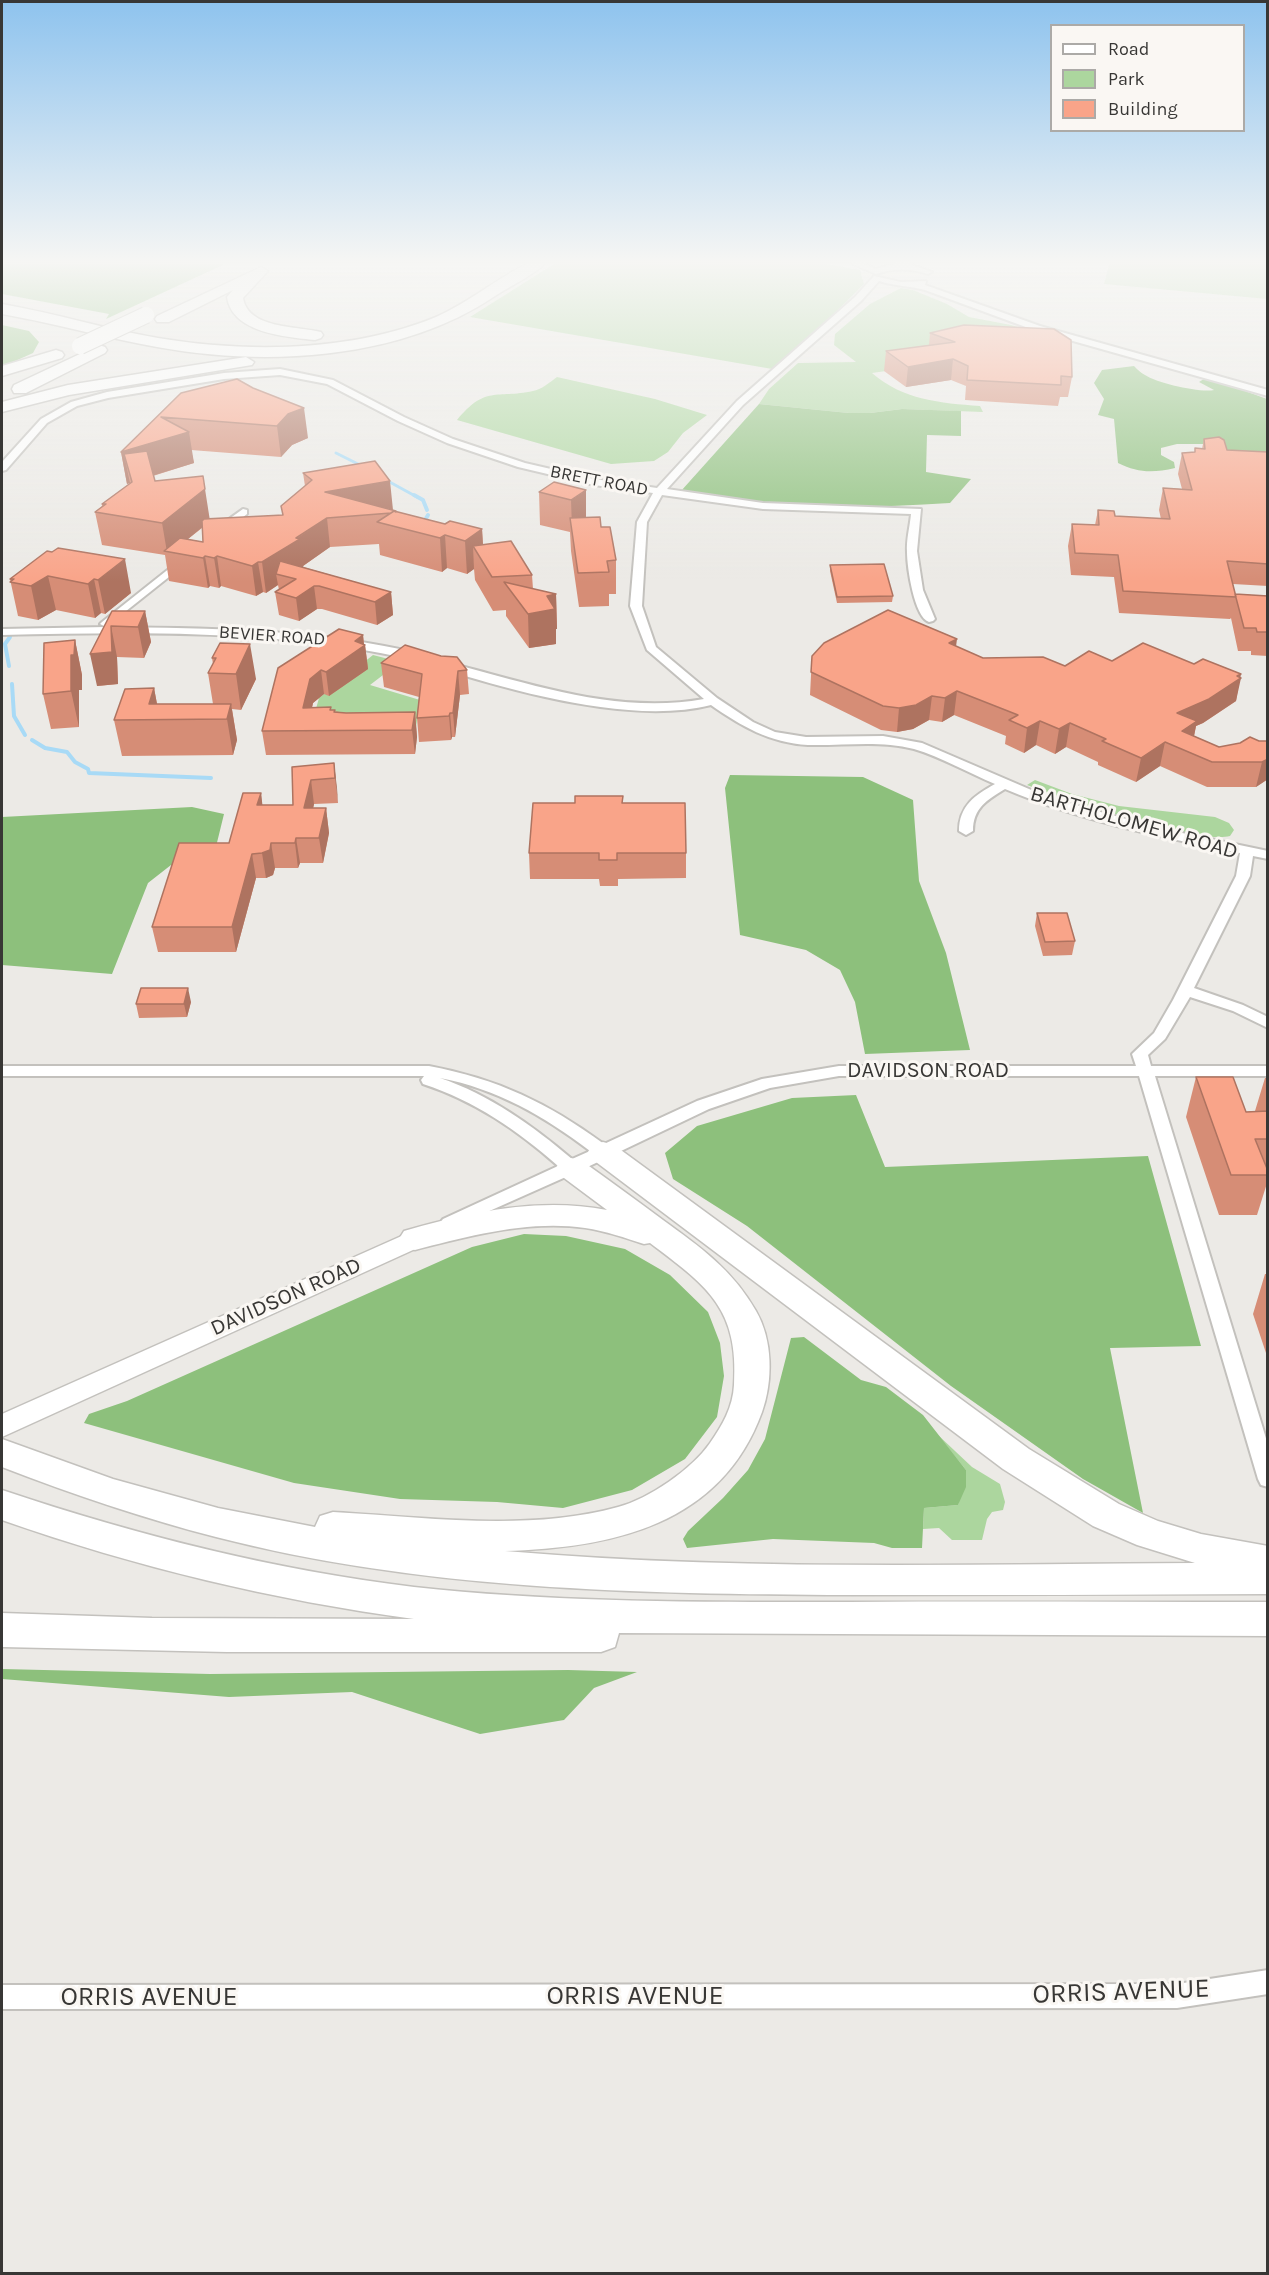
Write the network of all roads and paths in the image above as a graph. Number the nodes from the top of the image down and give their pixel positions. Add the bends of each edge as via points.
1 (29, 370) edge
2 (59, 370) edge
3 (197, 370) edge
4 (777, 370) edge
5 (1195, 370) edge
6 (2, 383) edge
7 (1268, 393) edge
8 (2, 399) edge
9 (2, 407) edge
10 (2, 468) edge
11 (658, 493) junction
12 (243, 513) dead end
13 (209, 540) edge
14 (193, 552) edge
15 (929, 619) dead end
16 (98, 631) junction
17 (2, 632) edge
18 (713, 701) junction
19 (1004, 784) junction
20 (966, 831) dead end
21 (1247, 853) junction
22 (1268, 855) edge
23 (1185, 990) junction
24 (1268, 1023) edge
25 (1144, 1070) junction
26 (2, 1071) edge
27 (1268, 1071) edge
28 (399, 1073) junction
29 (603, 1152) junction
30 (571, 1168) junction
31 (415, 1239) junction
32 (673, 1245) junction
33 (2, 1426) edge
34 (2, 1453) edge
35 (1268, 1479) edge
36 (111, 1492) junction
37 (2, 1505) edge
38 (1268, 1562) edge
39 (1268, 1578) edge
40 (1027, 1619) junction
41 (1268, 1619) edge
42 (2, 1630) edge
43 (1268, 1982) edge
44 (2, 1997) edge

1 - 6 highway
2 - 8 highway
3 - 9 highway via 68,390
4 - 11 street, BARTHOLOMEW ROAD via 740,403
5 - 7 street
10 - 11 street, BRETT ROAD via 51,415 84,400 241,373 300,374 330,382 425,431 491,455 561,475
11 - 15 street, BRETT ROAD via 763,506 917,511 912,551 917,590
11 - 18 street, BARTHOLOMEW ROAD via 642,522 636,606 651,648
12 - 13 street
14 - 16 street
16 - 17 street, BEVIER ROAD
16 - 18 street, BEVIER ROAD via 300,636 349,642 433,661 539,693 598,703 663,706
18 - 19 street, BARTHOLOMEW ROAD via 772,735 806,741 901,742 932,751
19 - 20 street via 974,802 967,811
19 - 21 street, BARTHOLOMEW ROAD via 1116,822
21 - 22 street
21 - 23 street, BARTHOLOMEW ROAD via 1243,876
23 - 24 street
23 - 25 street, BARTHOLOMEW ROAD via 1160,1036 1140,1054
25 - 27 street, DAVIDSON ROAD
25 - 29 street, DAVIDSON ROAD via 839,1071 810,1075 768,1083 702,1105
25 - 35 street
26 - 28 street
28 - 29 street via 438,1073 494,1087 563,1121
28 - 30 street via 448,1086 498,1111
29 - 30 street, DAVIDSON ROAD
29 - 38 highway via 1016,1460 1106,1515 1150,1534
30 - 31 street, DAVIDSON ROAD
30 - 32 highway
31 - 32 highway via 520,1216 563,1214 597,1218
31 - 33 main road, DAVIDSON ROAD
32 - 36 highway via 703,1266 743,1317 753,1357 751,1395 738,1430 712,1468 647,1512 589,1530 480,1536 320,1526
34 - 36 highway
36 - 39 highway via 207,1520 317,1543 446,1563 579,1574 732,1580
37 - 40 highway via 125,1546 250,1576 443,1605 678,1618
40 - 41 highway
40 - 42 highway via 762,1634 307,1637
43 - 44 street, ORRIS AVENUE via 1177,1996

